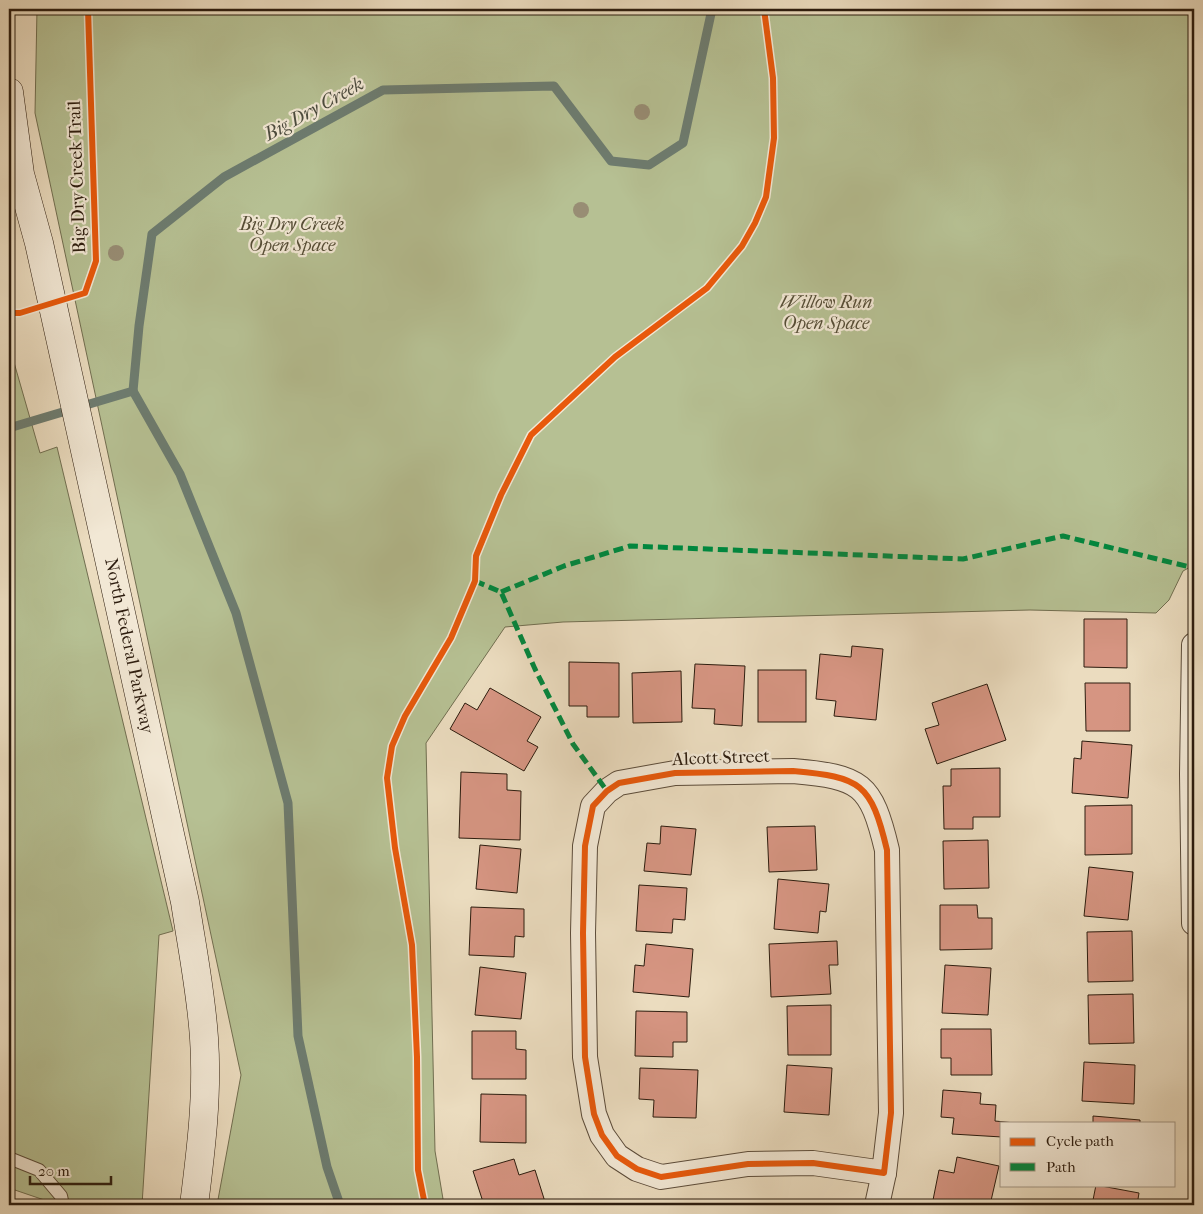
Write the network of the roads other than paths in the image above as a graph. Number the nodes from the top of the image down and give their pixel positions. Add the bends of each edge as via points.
1 (9, 92) edge
2 (1194, 645) edge
3 (1194, 923) edge
4 (9, 1158) edge
5 (884, 1173) junction
6 (63, 1205) edge
7 (194, 1205) edge
8 (877, 1205) edge

1 - 7 main road, North Federal Parkway via 20,174 39,243 198,971 205,1040 204,1101
2 - 3 street
4 - 6 lane via 39,1170 61,1196
5 - 5 street, Alcott Street via 891,1112 887,850 880,821 865,790 833,774 793,771 675,773 619,783 607,790 593,806 585,846 582,933 585,1057 594,1114 602,1135 617,1156 637,1169 661,1177 748,1164 804,1163
5 - 8 street, Alcott Street

